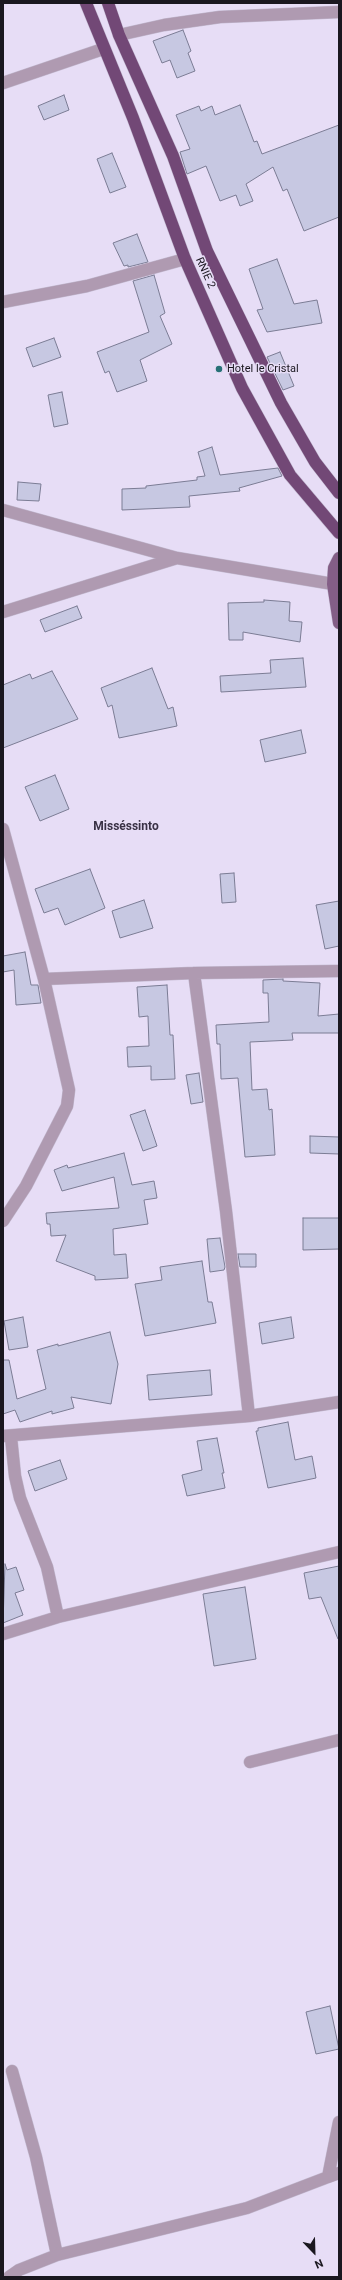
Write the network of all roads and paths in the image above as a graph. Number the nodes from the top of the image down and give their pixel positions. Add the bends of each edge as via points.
1 (86, 3) edge
2 (108, 3) edge
3 (339, 12) edge
4 (119, 35) junction
5 (103, 49) junction
6 (3, 83) edge
7 (185, 259) junction
8 (3, 302) edge
9 (339, 493) edge
10 (3, 510) edge
11 (339, 533) edge
12 (177, 558) junction
13 (339, 558) edge
14 (333, 584) junction
15 (3, 612) edge
16 (339, 623) edge
17 (3, 829) edge
18 (339, 971) edge
19 (194, 973) junction
20 (44, 979) junction
21 (3, 1221) edge
22 (339, 1402) edge
23 (249, 1416) junction
24 (7, 1437) edge
25 (339, 1552) edge
26 (58, 1617) junction
27 (3, 1634) edge
28 (339, 1740) edge
29 (250, 1762) dead end
30 (12, 2071) dead end
31 (339, 2122) edge
32 (333, 2175) edge
33 (57, 2255) junction
34 (9, 2277) edge

1 - 5 highway, RNIE 2 / RNIE 2
2 - 4 highway, RNIE 2 / RNIE 2
3 - 4 street via 220,17
4 - 9 highway, RNIE 2 / RNIE 2 via 173,156 211,258 281,403 315,462
5 - 6 street
5 - 7 highway, RNIE 2 / RNIE 2 via 133,118
7 - 8 street via 87,286
7 - 11 highway, RNIE 2 / RNIE 2 via 242,388 290,474
10 - 12 street
12 - 14 street
12 - 15 street
13 - 14 main road via 334,568
14 - 16 main road
17 - 20 street
18 - 19 street
19 - 20 street
19 - 23 street via 226,1211
20 - 21 street via 68,1090 67,1106 26,1186
22 - 23 street
23 - 24 street
24 - 26 street via 20,1498 47,1567
25 - 26 street
26 - 27 street
28 - 29 street
30 - 33 street via 36,2157
31 - 32 street
32 - 33 street via 247,2208
33 - 34 street via 19,2270

